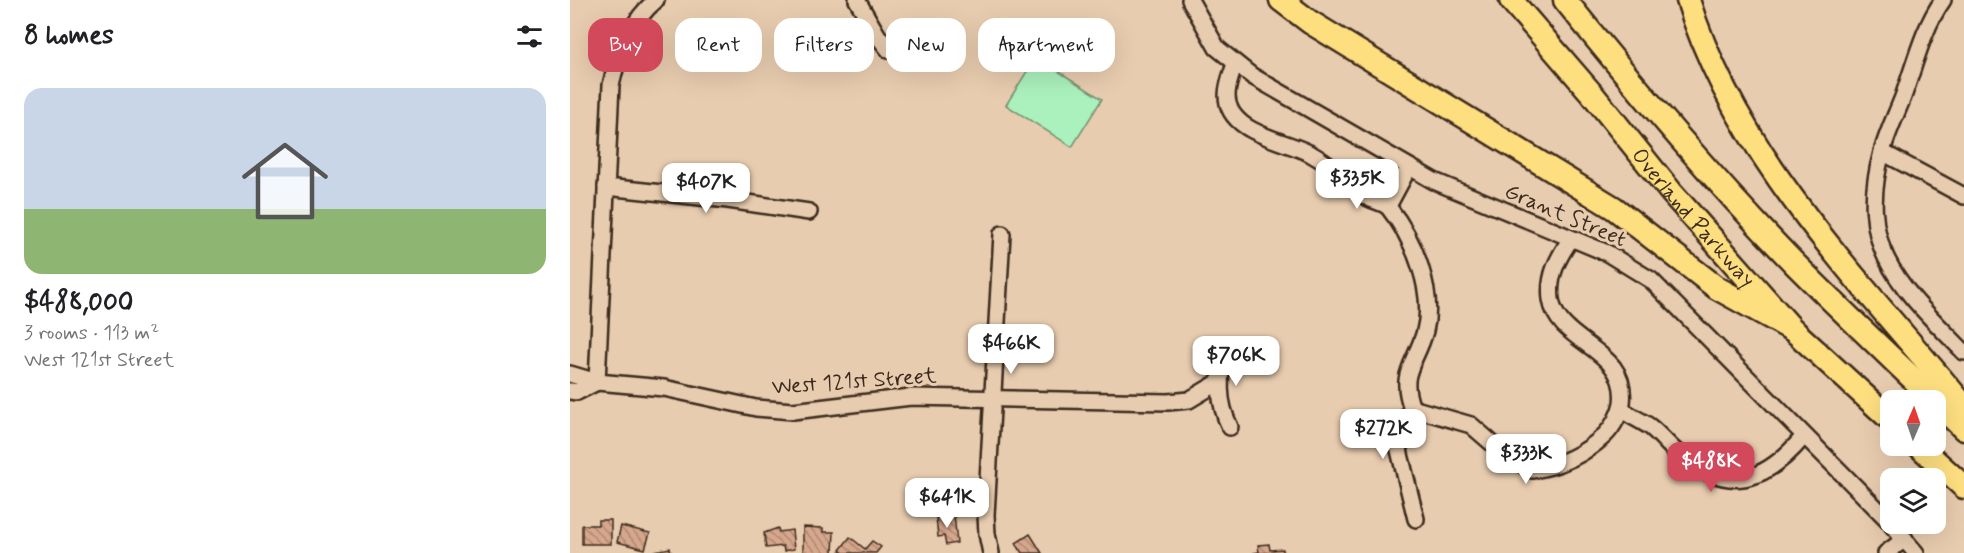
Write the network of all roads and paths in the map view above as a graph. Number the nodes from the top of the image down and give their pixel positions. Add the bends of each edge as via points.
1 (656, 0) edge
2 (857, 0) edge
3 (1190, 0) edge
4 (1281, 0) edge
5 (1511, 0) edge
6 (1565, 0) edge
7 (1688, 0) edge
8 (1943, 0) edge
9 (886, 46) edge
10 (1235, 64) junction
11 (1882, 152) junction
12 (1409, 167) junction
13 (606, 187) junction
14 (1964, 196) edge
15 (1388, 206) junction
16 (809, 212) dead end
17 (1002, 234) dead end
18 (1570, 240) junction
19 (1793, 330) junction
20 (1224, 351) dead end
21 (1964, 352) edge
22 (570, 374) edge
23 (597, 382) junction
24 (1219, 382) junction
25 (1924, 390) edge
26 (570, 391) edge
27 (993, 399) junction
28 (1964, 405) edge
29 (1412, 408) junction
30 (1621, 409) junction
31 (1880, 410) edge
32 (1946, 412) edge
33 (1230, 427) dead end
34 (1964, 429) edge
35 (1804, 436) junction
36 (1929, 456) edge
37 (1964, 487) edge
38 (1880, 512) edge
39 (1416, 519) dead end
40 (1901, 534) edge
41 (1905, 539) junction
42 (992, 553) edge
43 (1886, 553) edge
44 (1916, 553) edge

1 - 13 street via 640,15 616,63 611,85
2 - 9 street
3 - 10 street, Grant Street via 1205,31
4 - 19 highway via 1310,22 1614,208 1717,288
5 - 19 highway, Overland Parkway via 1671,192
6 - 25 highway via 1662,119 1725,188 1794,263
7 - 28 highway via 1716,75 1763,158
8 - 11 street via 1918,52
10 - 12 street, Grant Street
10 - 15 street via 1227,95 1231,111 1242,123 1311,154 1366,197
11 - 14 street
11 - 21 street via 1875,229 1886,260 1903,289
12 - 15 street
12 - 18 street, Grant Street
13 - 16 street
13 - 23 street
15 - 29 street via 1411,246 1427,295 1424,334 1407,376 1406,391
17 - 27 street
18 - 30 street via 1555,262 1551,299 1567,327 1614,366 1623,394
18 - 35 street, Grant Street via 1607,253 1651,280
19 - 31 highway, Overland Parkway
20 - 24 street
22 - 23 street, West 121st Street
23 - 26 street, West 121st Street via 577,392
23 - 27 street, West 121st Street via 664,388 756,408 793,411 911,397
24 - 27 street, West 121st Street via 1189,400 1168,402
24 - 33 street via 1224,416
27 - 42 street via 986,515
29 - 30 street via 1471,425 1501,451 1532,470 1564,463 1599,440 1610,430
29 - 39 street via 1399,428 1397,442
30 - 35 street via 1648,426 1704,473 1720,478 1760,474 1789,454
32 - 34 highway
35 - 38 street, Grant Street
36 - 37 highway
40 - 41 street, Grant Street
41 - 43 street
41 - 44 street, Grant Street

